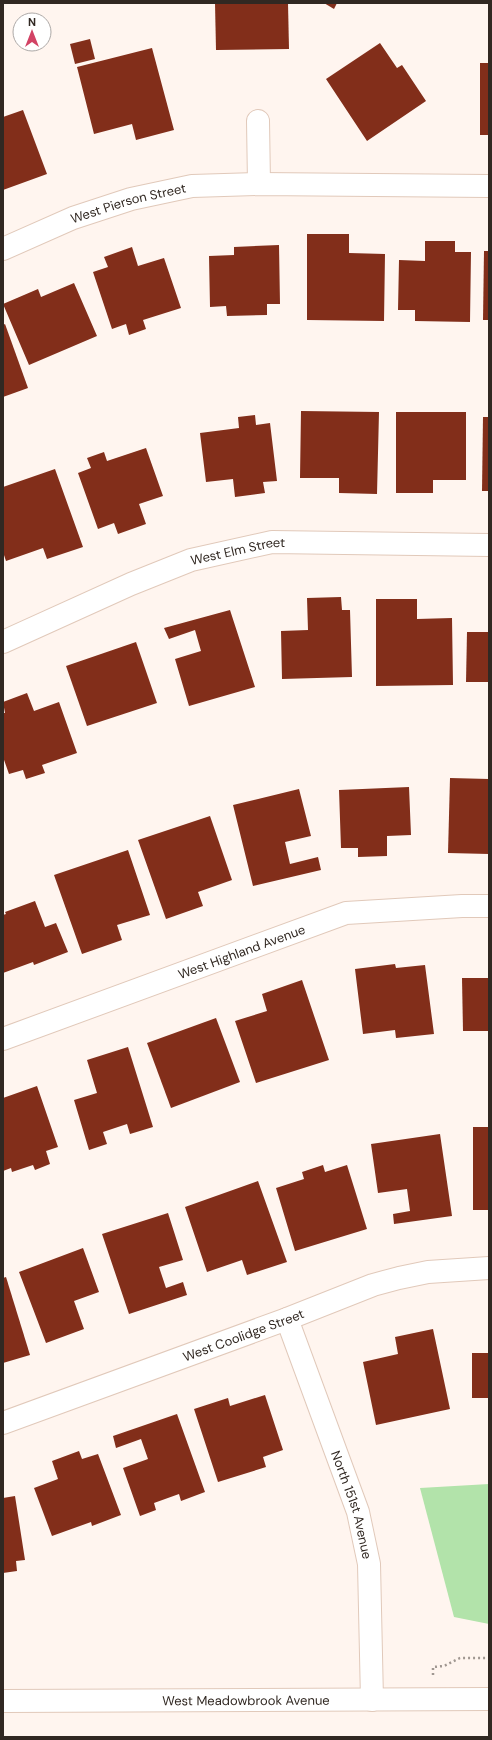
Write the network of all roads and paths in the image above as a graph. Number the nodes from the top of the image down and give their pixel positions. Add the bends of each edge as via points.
1 (258, 121) dead end
2 (259, 184) junction
3 (489, 186) edge
4 (3, 250) edge
5 (489, 545) edge
6 (3, 642) edge
7 (489, 906) edge
8 (3, 1039) edge
9 (489, 1268) edge
10 (287, 1319) junction
11 (3, 1423) edge
12 (489, 1658) edge
13 (489, 1699) edge
14 (372, 1700) junction
15 (433, 1700) junction
16 (3, 1701) edge

1 - 2 street
2 - 3 street, West Pierson Street
2 - 4 street, West Pierson Street via 192,186 131,199 73,218
5 - 6 street, West Elm Street via 272,542 191,560
7 - 8 street, West Highland Avenue via 346,913
9 - 10 street, West Coolidge Street via 399,1278 373,1285
10 - 11 street, West Coolidge Street
10 - 14 street, North 151st Avenue via 358,1512 364,1538 370,1588
12 - 15 path via 460,1658 444,1666 433,1667
13 - 15 street, West Meadowbrook Avenue
14 - 15 street, West Meadowbrook Avenue
14 - 16 street, West Meadowbrook Avenue

